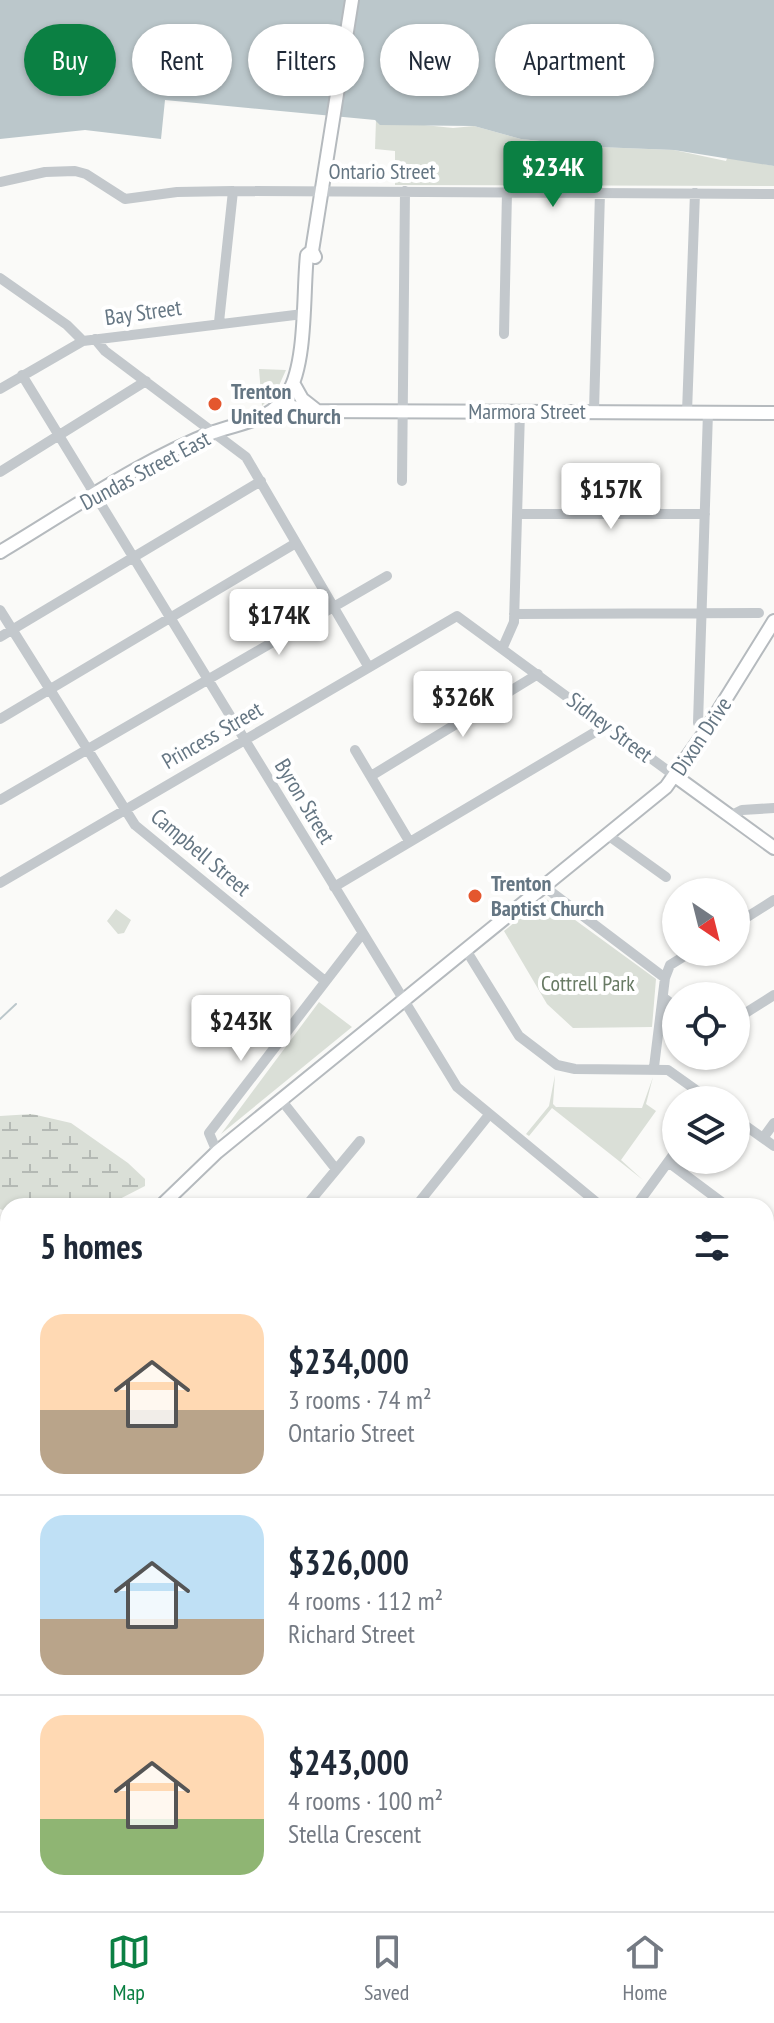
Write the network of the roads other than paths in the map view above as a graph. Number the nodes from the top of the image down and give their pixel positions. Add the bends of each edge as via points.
1 (352, 0) edge
2 (0, 182) edge
3 (320, 190) junction
4 (233, 191) junction
5 (405, 191) junction
6 (507, 192) junction
7 (600, 192) junction
8 (695, 193) junction
9 (774, 194) edge
10 (0, 278) edge
11 (303, 314) junction
12 (219, 322) junction
13 (504, 334) dead end
14 (95, 339) junction
15 (83, 341) junction
16 (22, 375) junction
17 (146, 381) junction
18 (293, 383) junction
19 (0, 389) edge
20 (281, 403) junction
21 (316, 410) junction
22 (400, 411) junction
23 (520, 411) junction
24 (594, 411) junction
25 (687, 412) junction
26 (708, 412) junction
27 (774, 413) edge
28 (215, 432) junction
29 (60, 437) junction
30 (0, 472) edge
31 (261, 481) junction
32 (402, 481) dead end
33 (96, 496) junction
34 (517, 514) junction
35 (705, 514) junction
36 (296, 543) junction
37 (0, 552) edge
38 (134, 558) junction
39 (387, 576) dead end
40 (334, 607) junction
41 (0, 610) edge
42 (702, 611) junction
43 (759, 613) dead end
44 (514, 614) junction
45 (170, 617) junction
46 (443, 620) joint
47 (774, 621) edge
48 (12, 630) junction
49 (0, 637) edge
50 (503, 647) junction
51 (368, 666) junction
52 (538, 674) junction
53 (207, 679) junction
54 (50, 690) junction
55 (0, 719) edge
56 (698, 723) dead end
57 (607, 725) junction
58 (244, 740) junction
59 (85, 750) junction
60 (355, 750) dead end
61 (371, 776) junction
62 (675, 776) junction
63 (0, 800) edge
64 (774, 808) edge
65 (123, 810) junction
66 (730, 816) junction
67 (609, 836) junction
68 (409, 841) junction
69 (774, 848) edge
70 (666, 877) dead end
71 (0, 883) edge
72 (334, 887) junction
73 (546, 888) junction
74 (774, 900) edge
75 (750, 915) edge
76 (362, 934) junction
77 (466, 950) junction
78 (670, 966) edge
79 (665, 978) junction
80 (325, 981) junction
81 (665, 982) edge
82 (774, 995) edge
83 (404, 1001) junction
84 (750, 1010) edge
85 (662, 1012) edge
86 (654, 1067) junction
87 (690, 1086) edge
88 (282, 1101) junction
89 (488, 1116) junction
90 (774, 1123) edge
91 (750, 1129) edge
92 (763, 1138) junction
93 (360, 1141) dead end
94 (774, 1146) edge
95 (217, 1152) junction
96 (335, 1168) junction
97 (662, 1170) edge
98 (684, 1174) edge
99 (169, 1198) edge
100 (312, 1198) edge
101 (422, 1198) edge
102 (591, 1198) edge
103 (642, 1198) edge
104 (716, 1198) edge

1 - 3 main road, Dundas Street East
2 - 4 street, Ontario Street via 75,171 125,199
3 - 4 street, Ontario Street
3 - 5 street, Ontario Street
3 - 11 main road, Dundas Street East via 312,251 307,255
4 - 12 street
5 - 6 street, Ontario Street
5 - 22 street
6 - 7 street, Ontario Street
6 - 13 street
7 - 8 street, Ontario Street
7 - 24 street
8 - 9 street, Ontario Street
8 - 25 street
10 - 15 street
11 - 12 street, Bay Street
11 - 18 main road, Dundas Street East
12 - 14 street, Bay Street
14 - 15 street, Bay Street
14 - 17 street
15 - 16 street, Bay Street
16 - 19 street, Bay Street
16 - 29 street, Byron Street
17 - 28 street
17 - 29 street
18 - 20 main road, Dundas Street East
18 - 21 main road
20 - 21 main road, Marmora Street
20 - 28 main road, Dundas Street East via 255,421
21 - 22 main road, Marmora Street
22 - 23 main road, Marmora Street
22 - 32 street
23 - 24 main road, Marmora Street
23 - 34 street
24 - 25 main road, Marmora Street
25 - 26 main road, Marmora Street
26 - 27 main road, Marmora Street
26 - 35 street
28 - 31 street via 240,451
28 - 33 main road, Dundas Street East via 167,453
29 - 30 street
29 - 33 street, Byron Street
31 - 36 street
31 - 38 street
33 - 37 main road, Dundas Street East
33 - 38 street, Byron Street
34 - 35 street
34 - 44 street
35 - 42 street
36 - 40 street
36 - 45 street
38 - 45 street, Byron Street
38 - 48 street
39 - 40 street
40 - 51 street
40 - 53 street
41 - 48 street, Campbell Street
42 - 43 street
42 - 44 street
42 - 56 street
44 - 50 street
45 - 53 street, Byron Street
45 - 54 street
46 - 50 street, Sidney Street via 460,617
46 - 51 street, Princess Street
47 - 62 main road, Dixon Drive
48 - 49 street
48 - 54 street, Campbell Street
50 - 52 street, Sidney Street
51 - 58 street, Princess Street
52 - 57 street, Sidney Street
52 - 61 street
53 - 58 street, Byron Street
53 - 59 street
54 - 55 street
54 - 59 street, Campbell Street
57 - 62 street, Sidney Street
57 - 68 street
58 - 65 street, Princess Street
58 - 72 street, Byron Street
59 - 63 street
59 - 65 street, Campbell Street
60 - 61 street
61 - 68 street
62 - 66 main road, Sidney Street
62 - 67 main road, Dixon Drive
64 - 66 street
65 - 71 street, Princess Street
65 - 80 street, Campbell Street
66 - 69 main road, Sidney Street
67 - 70 street
67 - 73 main road, Dixon Drive
68 - 72 street
72 - 76 street, Byron Street
73 - 77 main road, Dixon Drive
73 - 79 street
74 - 75 street
76 - 80 street
76 - 83 street, Byron Street
77 - 83 main road, Dixon Drive
77 - 86 street via 519,1036 557,1065
78 - 79 street
79 - 81 street
80 - 95 street via 209,1133
82 - 84 street
83 - 88 main road, Dixon Drive
83 - 89 street, Byron Street via 457,1087
85 - 86 street
86 - 87 street
88 - 95 main road, Dixon Drive
88 - 96 street
89 - 101 street
89 - 102 street, Byron Street
90 - 92 street
91 - 92 street
92 - 94 street
93 - 96 street
95 - 99 main road, Dixon Drive
96 - 100 street
97 - 103 street
98 - 104 street

